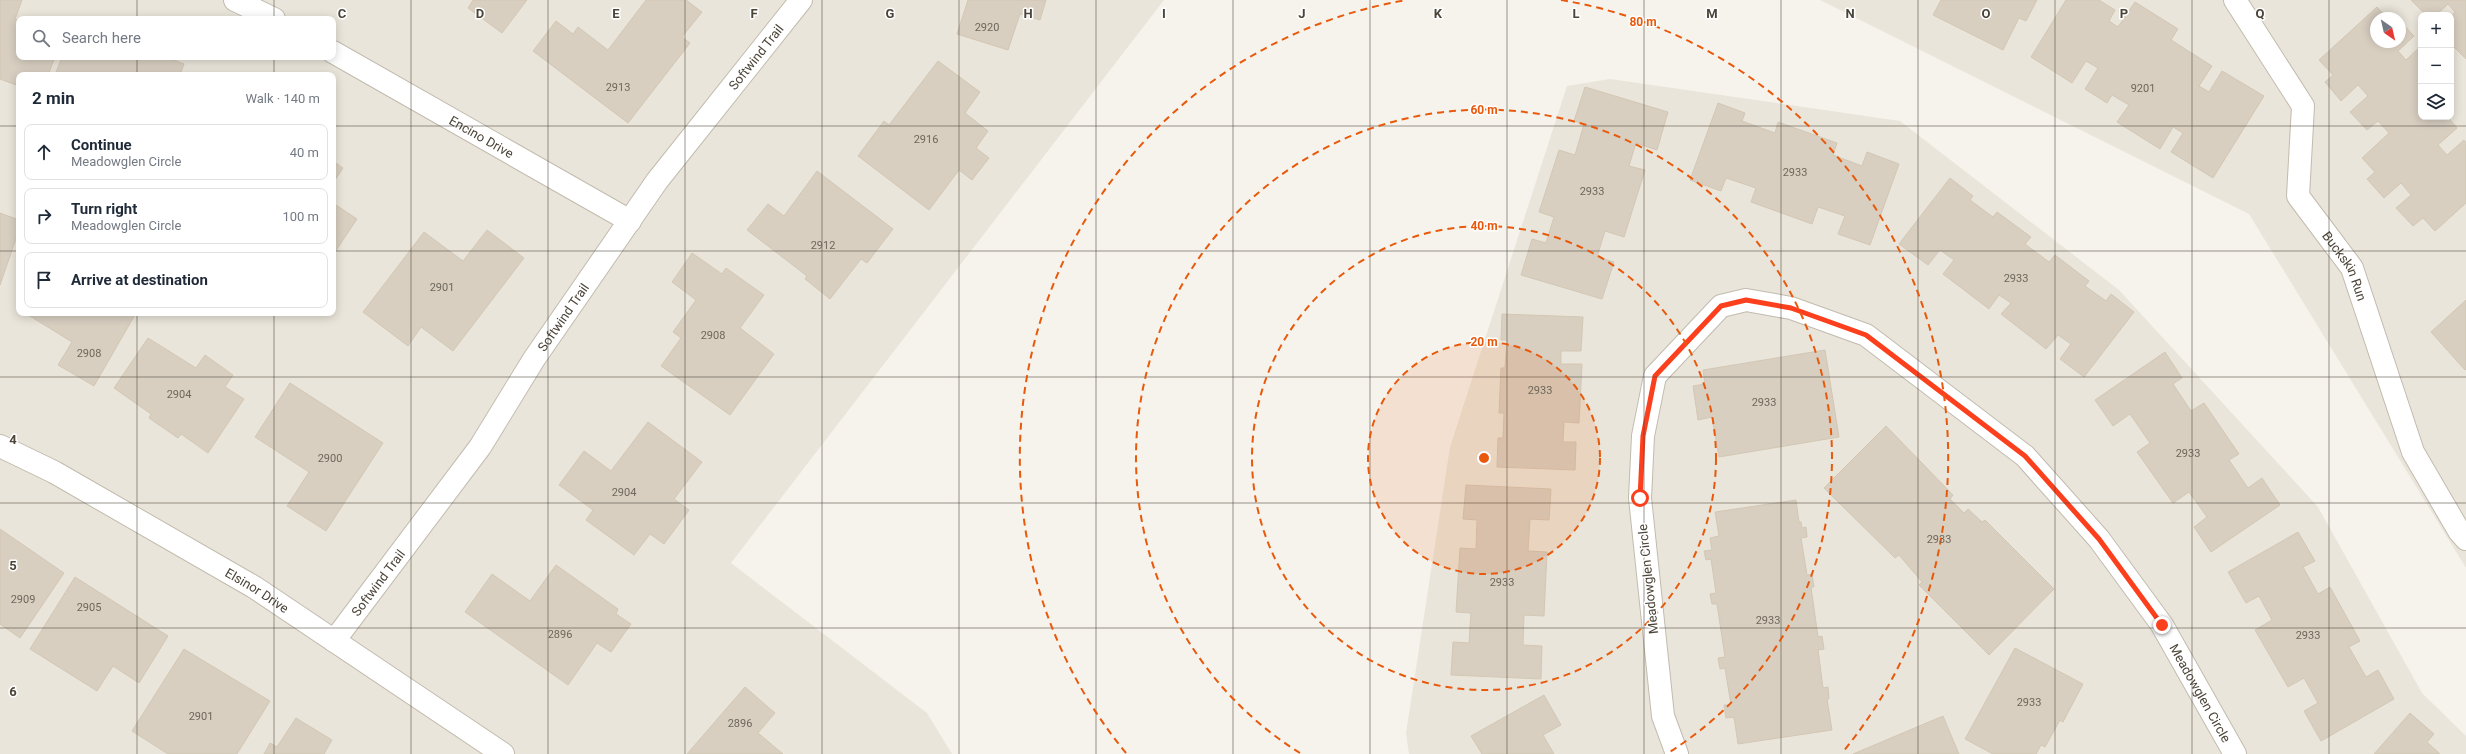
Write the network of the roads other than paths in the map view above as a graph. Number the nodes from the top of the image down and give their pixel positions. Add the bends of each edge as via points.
1 (235, 0) edge
2 (802, 0) edge
3 (2235, 0) edge
4 (268, 16) edge
5 (336, 54) edge
6 (630, 221) junction
7 (0, 446) edge
8 (2466, 539) edge
9 (334, 641) junction
10 (503, 754) edge
11 (1677, 754) edge
12 (2236, 754) edge

1 - 4 street
2 - 6 street, Softwind Trail via 657,181
3 - 8 street, Buckskin Run via 2303,106 2298,196 2352,268 2413,452
5 - 6 street, Encino Drive
6 - 9 street, Softwind Trail via 534,359 480,447
7 - 9 street, Elsinor Drive via 54,472 254,587
9 - 10 street, Elsinor Drive
11 - 12 street, Meadowglen Circle via 1663,716 1640,498 1643,436 1655,376 1721,306 1746,300 1791,308 1866,335 2025,456 2099,539 2162,625

